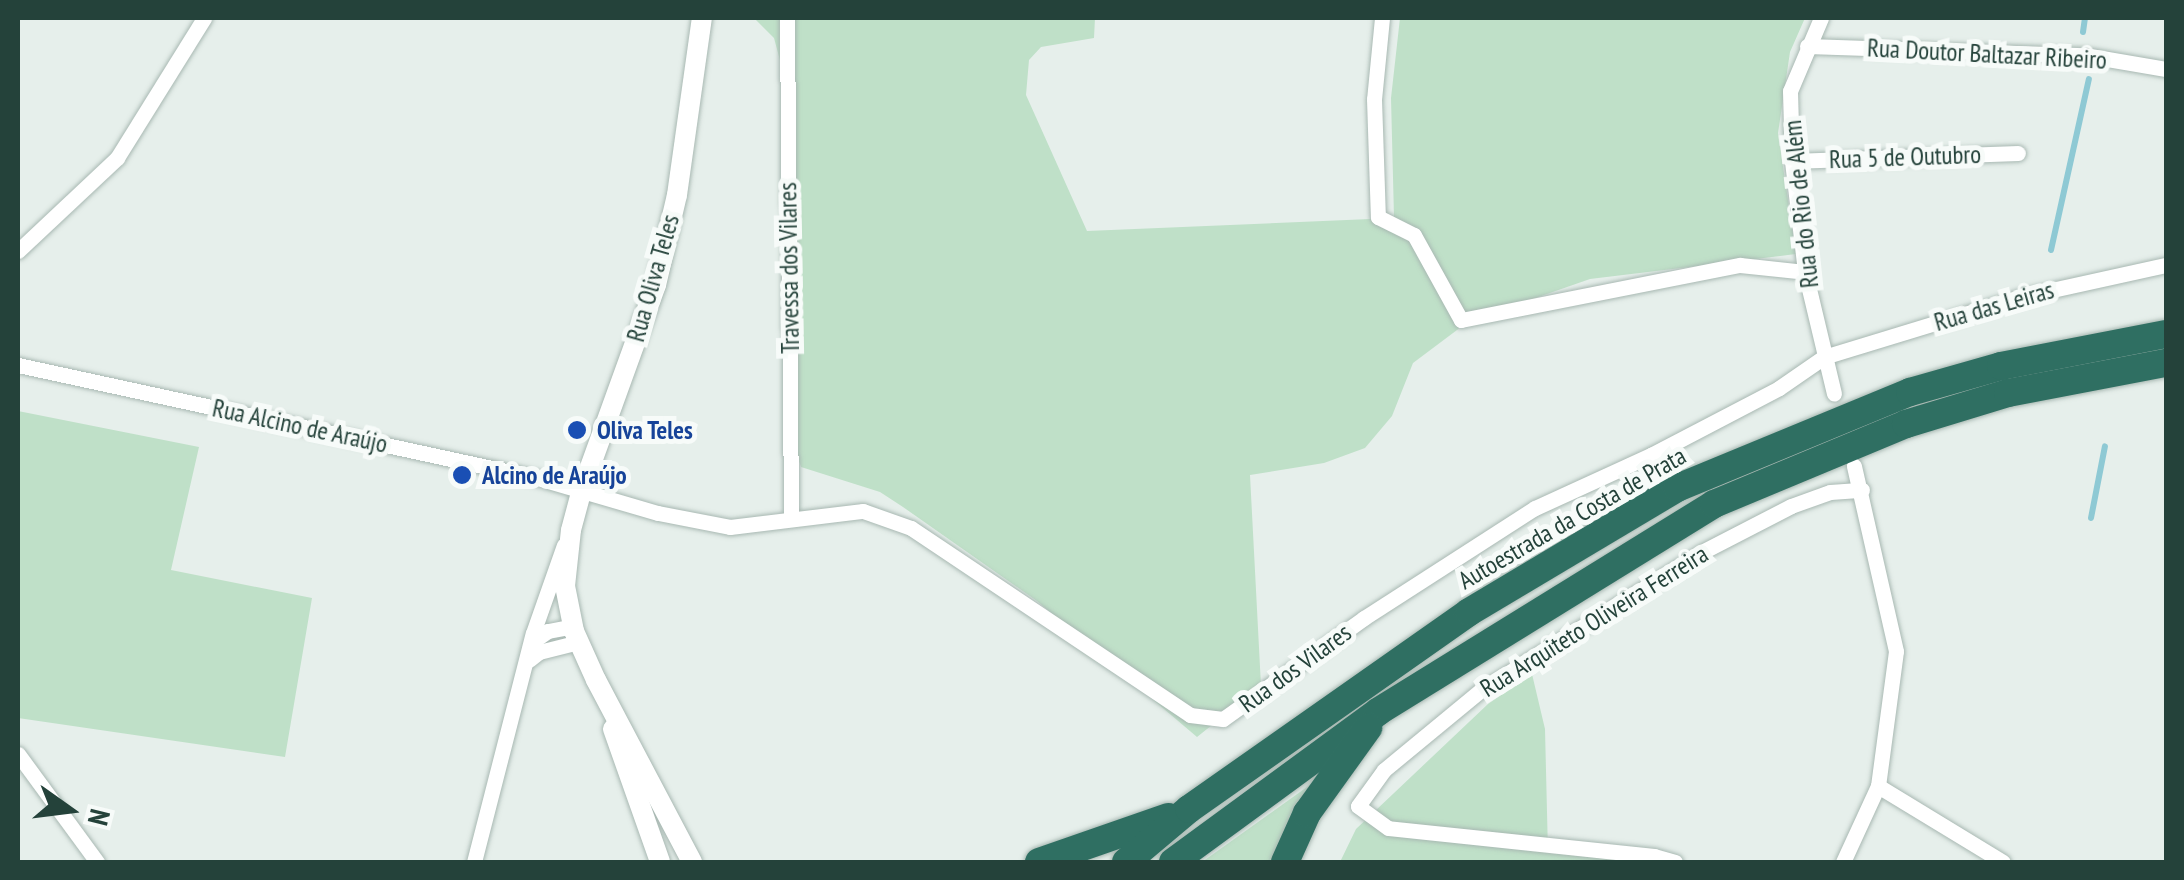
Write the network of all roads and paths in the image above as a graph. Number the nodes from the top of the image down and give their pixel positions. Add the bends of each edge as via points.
1 (204, 18) edge
2 (702, 18) edge
3 (786, 18) edge
4 (1382, 18) edge
5 (1820, 18) edge
6 (1806, 46) junction
7 (2166, 69) edge
8 (2018, 154) dead end
9 (1792, 161) junction
10 (18, 251) edge
11 (2166, 265) edge
12 (1805, 272) junction
13 (2166, 334) edge
14 (1824, 357) junction
15 (2166, 363) edge
16 (18, 366) edge
17 (1834, 394) dead end
18 (1854, 466) dead end
19 (1862, 490) junction
20 (581, 492) junction
21 (792, 519) junction
22 (571, 530) junction
23 (576, 634) junction
24 (532, 642) junction
25 (529, 660) junction
26 (596, 680) junction
27 (1379, 711) junction
28 (18, 754) edge
29 (1878, 786) junction
30 (1189, 809) junction
31 (96, 862) edge
32 (474, 862) edge
33 (660, 862) edge
34 (692, 862) edge
35 (1039, 862) edge
36 (1126, 862) edge
37 (1174, 862) edge
38 (1285, 862) edge
39 (1676, 862) edge
40 (1843, 862) edge
41 (2003, 862) edge

1 - 10 street via 117,158
2 - 20 main road, Rua Oliva Teles via 656,285
3 - 21 street, Travessa dos Vilares
4 - 12 street via 1374,99 1378,217 1414,234 1461,320 1740,265
5 - 6 street, Rua do Rio de Além
6 - 7 street, Rua Doutor Baltazar Ribeiro via 2084,55
6 - 9 street, Rua do Rio de Além via 1790,91
8 - 9 street, Rua 5 de Outubro
9 - 12 street, Rua do Rio de Além
11 - 14 street, Rua das Leiras via 2020,297
12 - 14 street, Rua do Rio de Além
13 - 30 highway, Autoestrada da Costa de Prata via 2001,366 1910,392 1676,488 1469,612
14 - 17 street, Rua do Rio de Além
14 - 21 street, Rua dos Vilares via 1715,421 1535,508 1364,618 1224,720 1190,715 911,528 863,511
15 - 27 highway via 2008,394 1906,424 1714,504
16 - 20 street, Rua Alcino de Araújo
18 - 19 street
19 - 29 street via 1896,651
19 - 39 street, Rua Arquiteto Oliveira Ferreira via 1830,492 1791,506 1700,553 1482,690 1384,770 1358,806 1388,828
20 - 21 street, Rua dos Vilares via 730,527
20 - 22 main road, Rua Oliva Teles
22 - 23 main road, Rua Oliva Teles via 565,586
22 - 24 street, Rua Oliva Teles
23 - 24 street via 548,631
23 - 25 street
23 - 26 main road, Rua Oliva Teles
24 - 25 street, Rua Oliva Teles
25 - 32 street, Rua Oliva Teles
26 - 33 main road, Rua Oliva Teles
26 - 34 main road, Rua Oliva Teles
27 - 37 highway
27 - 38 highway via 1307,814
28 - 31 street
29 - 40 street
29 - 41 street
30 - 35 highway
30 - 36 highway, Autoestrada da Costa de Prata

